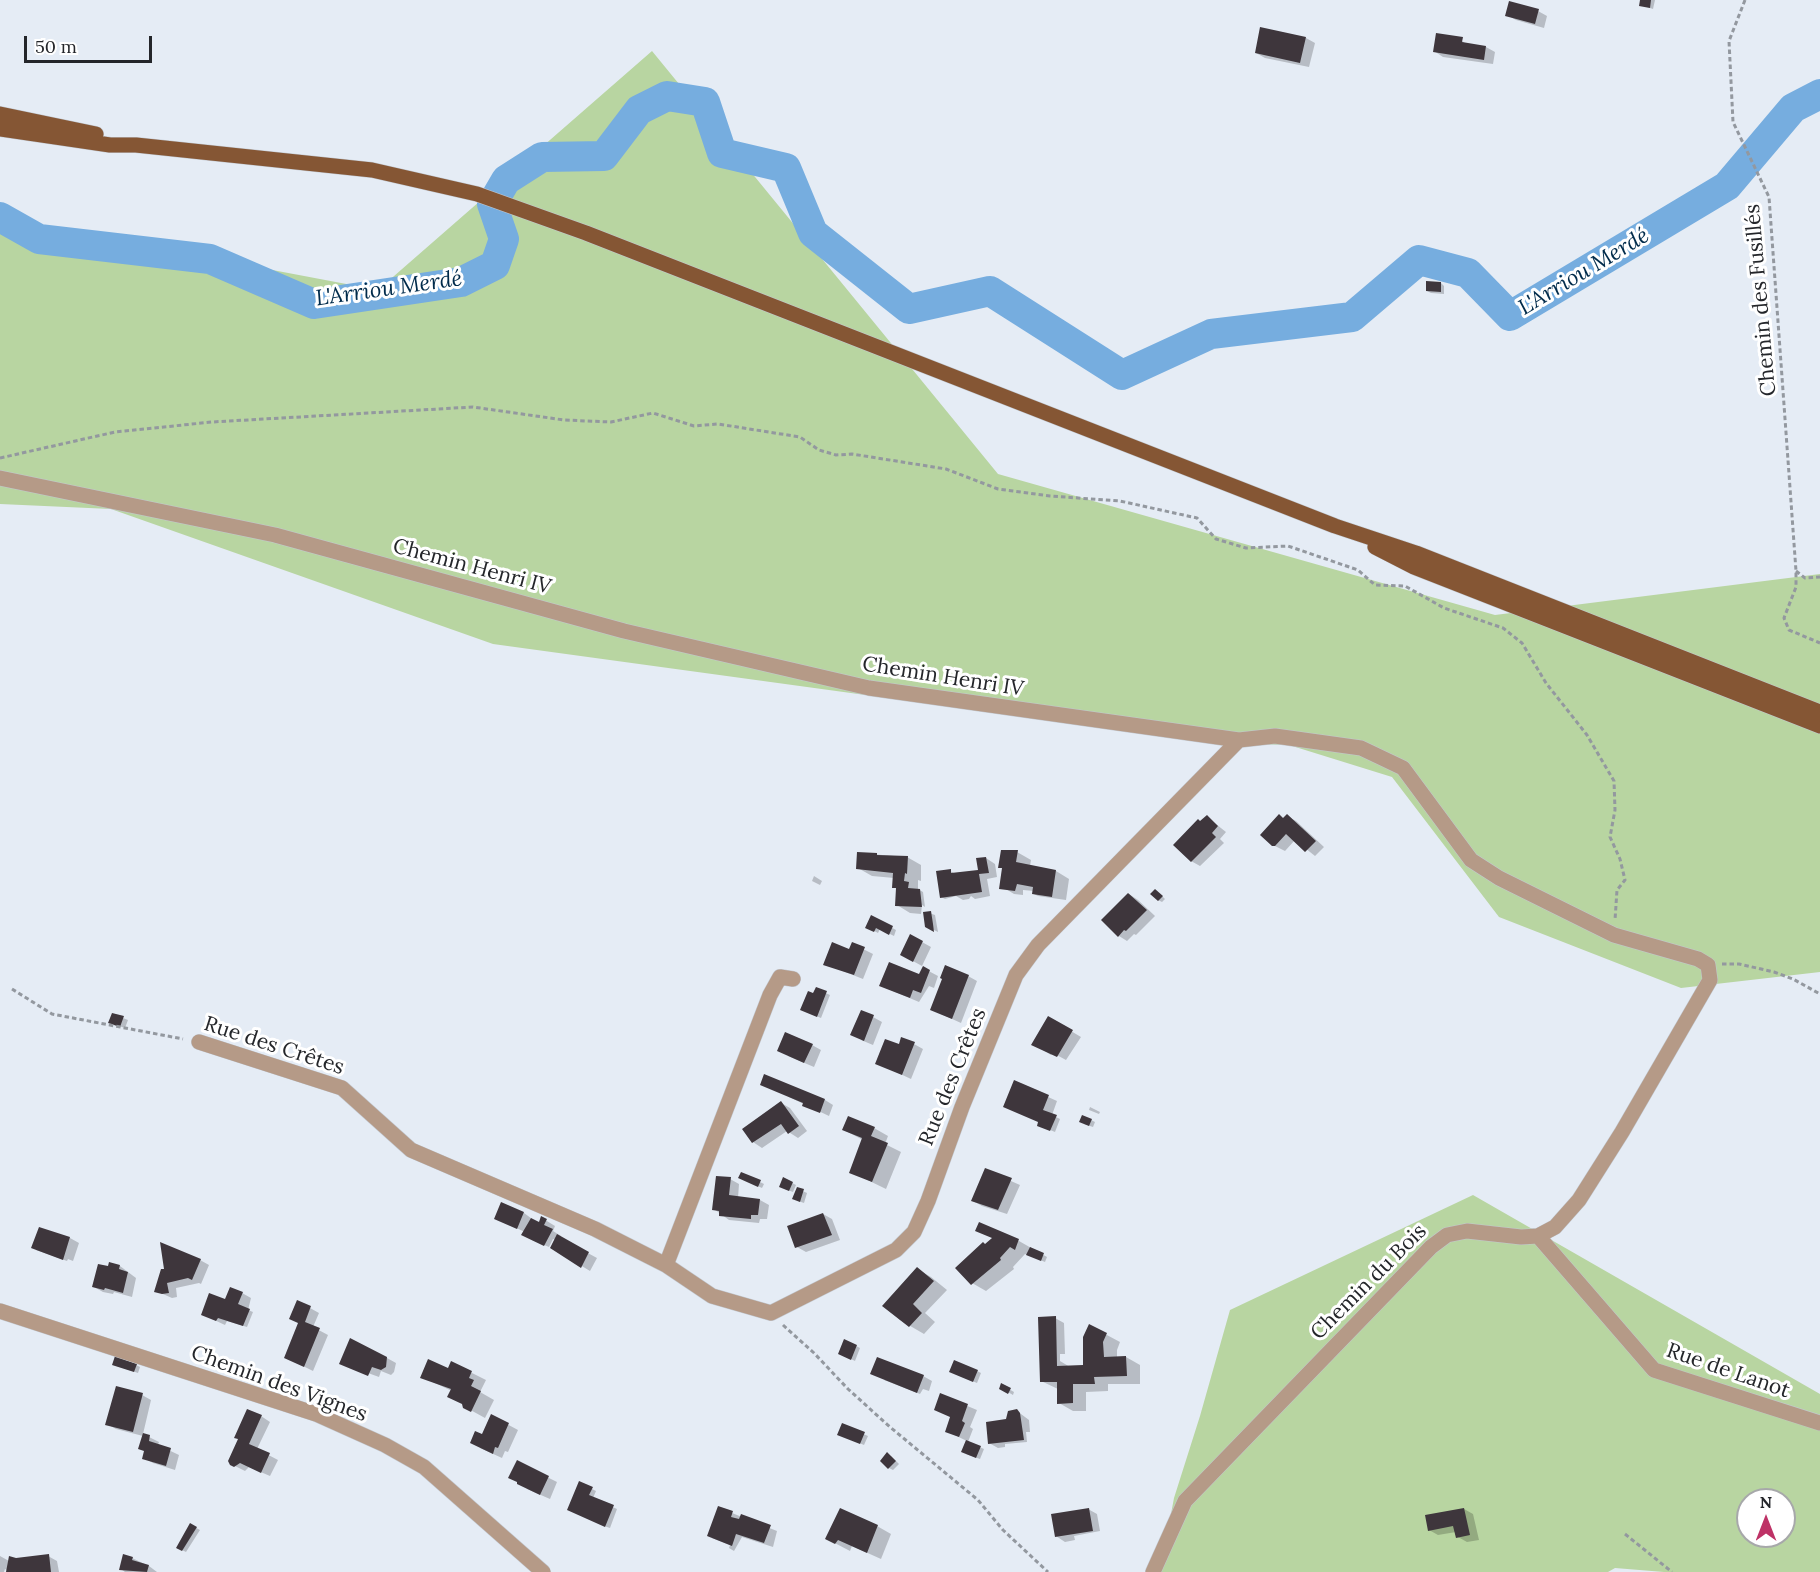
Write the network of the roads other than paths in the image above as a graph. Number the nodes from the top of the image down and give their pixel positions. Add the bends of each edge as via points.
1 (2, 118) edge
2 (0, 478) edge
3 (1335, 526) junction
4 (1820, 712) edge
5 (1820, 726) edge
6 (1239, 740) junction
7 (793, 979) dead end
8 (199, 1042) road end
9 (1538, 1236) junction
10 (666, 1265) junction
11 (0, 1311) edge
12 (1820, 1423) edge
13 (543, 1572) edge
14 (1153, 1572) edge

1 - 3 main road via 110,146 136,145 372,170 477,194
2 - 6 street, Chemin Henri IV via 275,535 624,631 868,688
3 - 4 main road via 1416,553
3 - 5 main road via 1414,567
6 - 9 street, Chemin Henri IV via 1275,736 1361,748 1402,768 1471,860 1498,878 1614,935 1708,965 1710,980 1622,1132 1579,1200 1555,1227
6 - 10 street, Rue des Crêtes via 1038,945 1016,975 928,1202 914,1232 896,1250 771,1313 712,1296
7 - 10 street via 780,977 770,995
8 - 10 street, Rue des Crêtes via 342,1088 411,1150 595,1228
9 - 12 street, Rue de Lanot via 1654,1370
9 - 14 street, Chemin du Bois via 1467,1231 1447,1235 1431,1247 1185,1501
11 - 13 street, Chemin des Vignes via 316,1414 385,1445 424,1467

